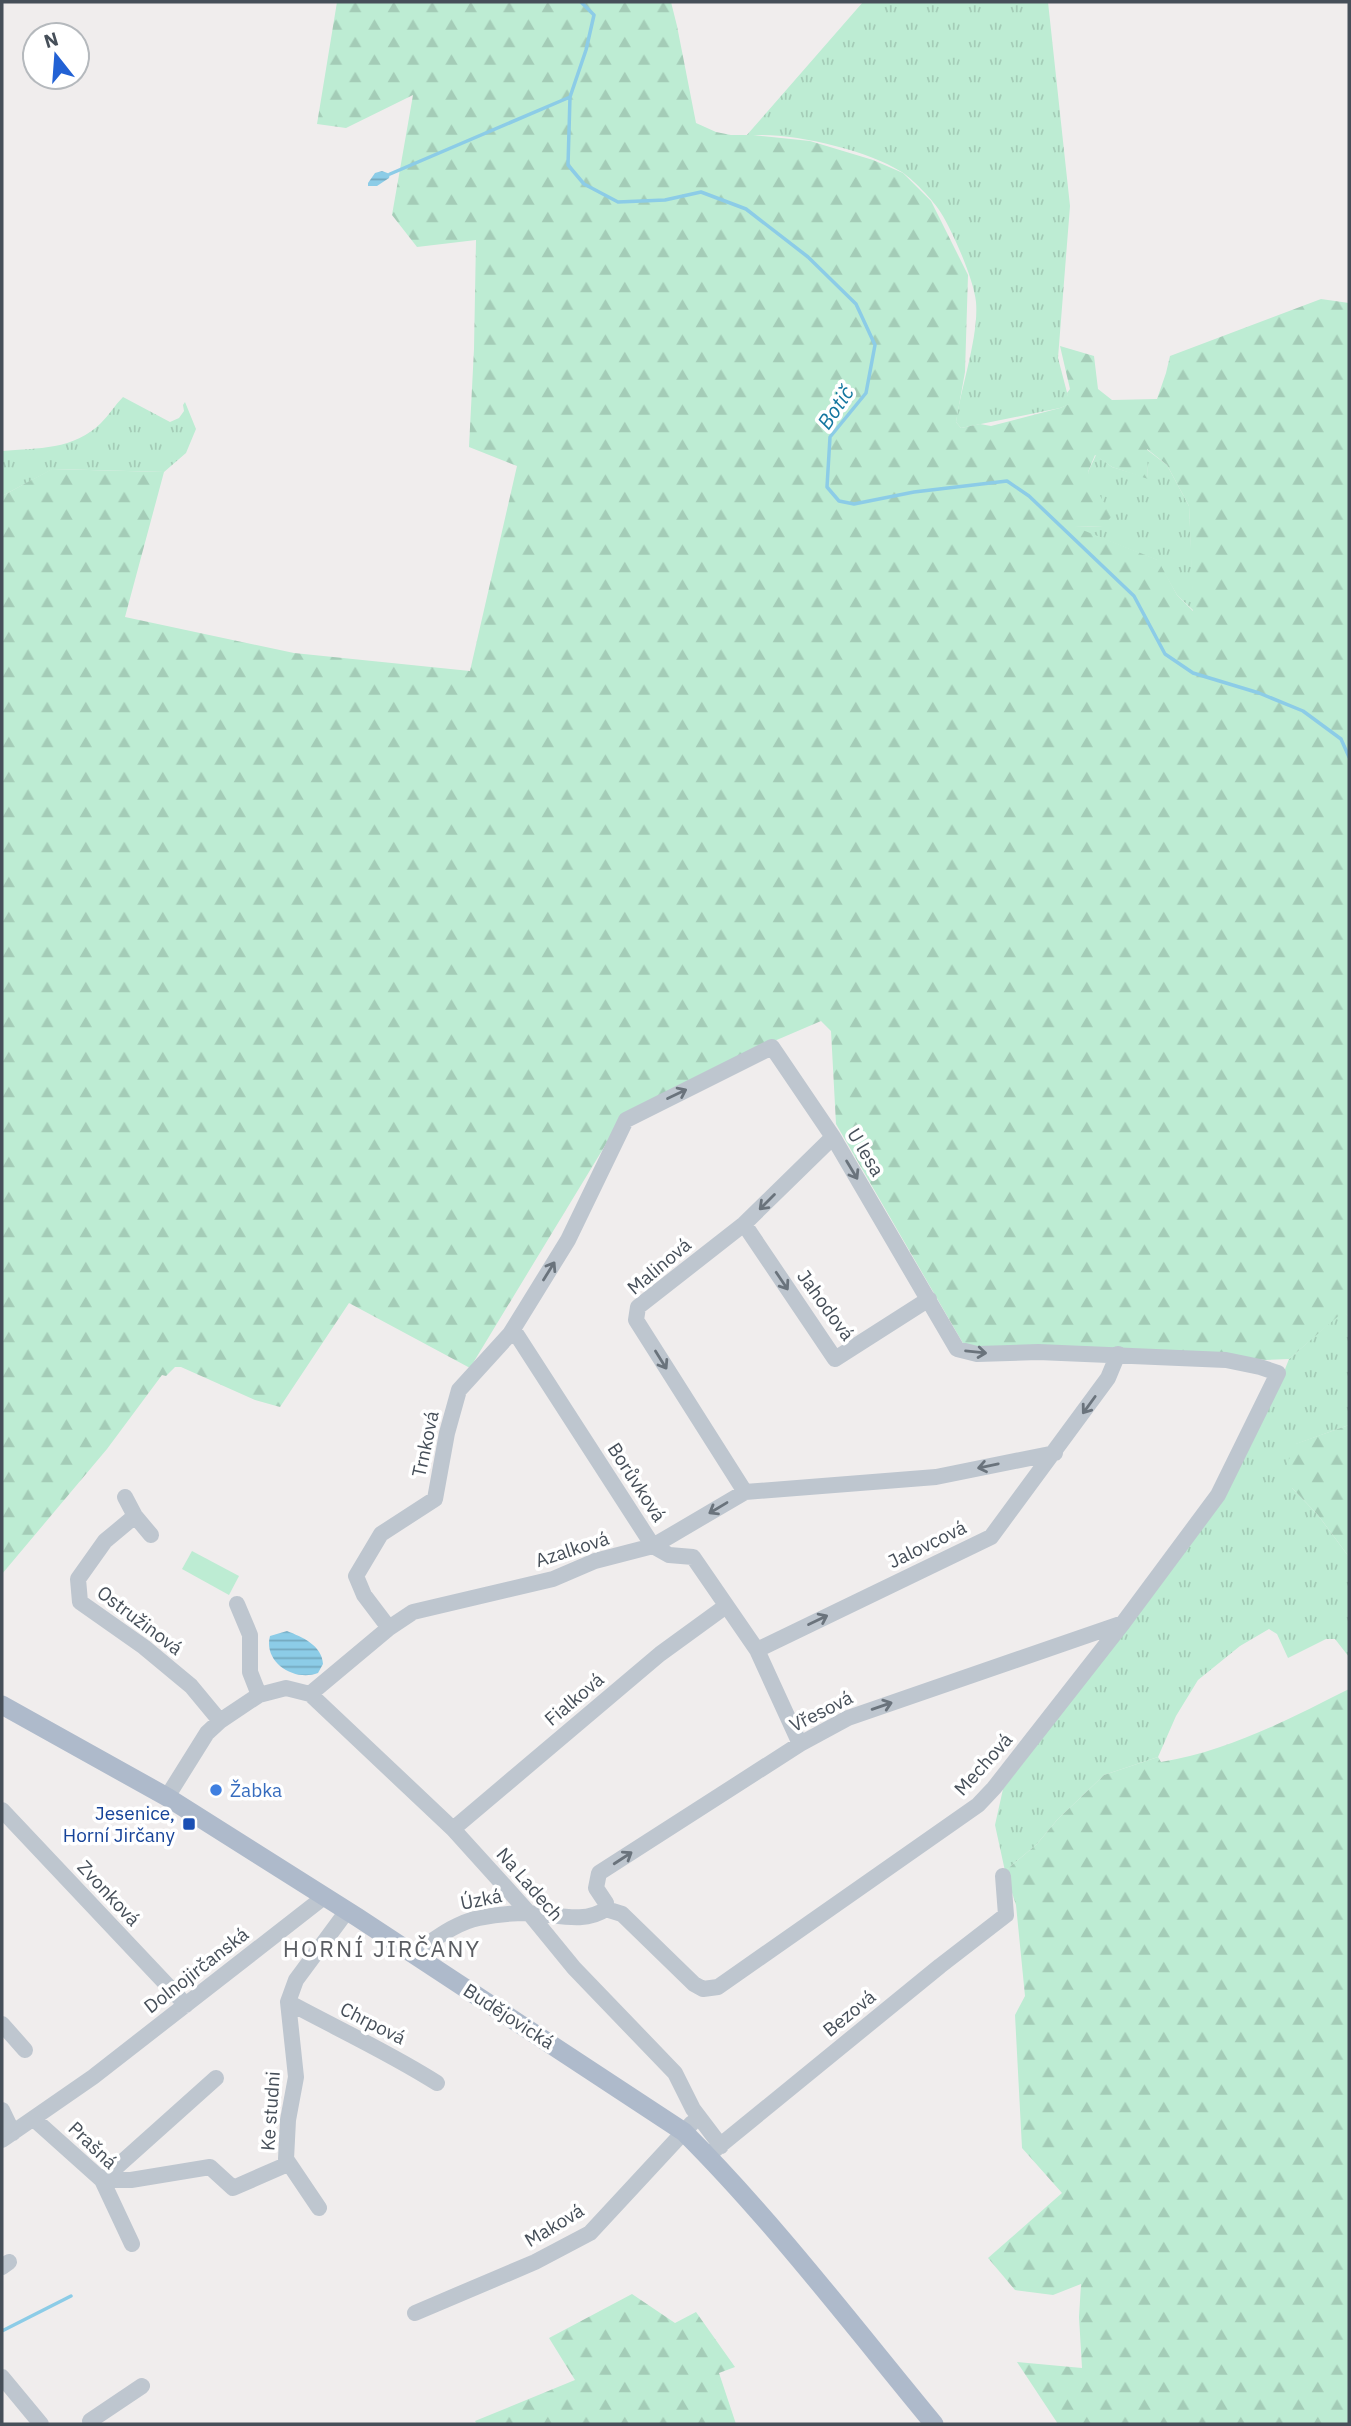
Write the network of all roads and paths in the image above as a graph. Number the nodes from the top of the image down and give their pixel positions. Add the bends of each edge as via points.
1 (833, 1137) junction
2 (744, 1224) junction
3 (929, 1299) junction
4 (513, 1329) junction
5 (1118, 1354) junction
6 (1278, 1373) joint
7 (1055, 1453) junction
8 (745, 1492) junction
9 (125, 1497) dead end
10 (135, 1516) junction
11 (151, 1535) dead end
12 (653, 1546) junction
13 (237, 1604) dead end
14 (726, 1606) junction
15 (1123, 1623) junction
16 (389, 1628) junction
17 (757, 1650) junction
18 (259, 1695) junction
19 (310, 1695) junction
20 (2, 1705) edge
21 (220, 1721) junction
22 (800, 1744) junction
23 (167, 1797) junction
24 (2, 1810) edge
25 (453, 1829) junction
26 (1003, 1876) dead end
27 (324, 1897) junction
28 (606, 1909) junction
29 (347, 1911) junction
30 (529, 1913) junction
31 (413, 1954) junction
32 (288, 2002) junction
33 (186, 2005) junction
34 (2, 2024) edge
35 (25, 2050) dead end
36 (216, 2078) dead end
37 (437, 2083) dead end
38 (2, 2110) edge
39 (699, 2117) junction
40 (35, 2120) junction
41 (684, 2132) junction
42 (7, 2137) edge
43 (714, 2150) junction
44 (288, 2164) junction
45 (102, 2180) junction
46 (319, 2208) dead end
47 (132, 2244) dead end
48 (415, 2313) dead end
49 (2, 2376) edge
50 (142, 2386) dead end
51 (89, 2423) edge
52 (41, 2424) edge
53 (934, 2424) edge

1 -> 2 street, Malinová
1 -> 3 street, U lesa
4 -> 1 street, U lesa via 568,1240 626,1120 772,1047
2 -> 3 street, Jahodová via 835,1359
2 -> 8 street, Malinová via 638,1307 636,1320
3 -> 5 street, U lesa via 957,1349 976,1354
4 - 12 street, Borůvková
4 - 16 street, Trnková via 459,1390 435,1499 381,1534 356,1576
5 - 6 street, U lesa via 1226,1360
5 -> 7 street, Jalovcová via 1108,1378
6 - 15 street, Mechová via 1218,1495
7 -> 8 street, Azalková via 936,1477
17 -> 7 street, Jalovcová via 991,1537
8 -> 12 street, Azalková
9 - 10 street
10 - 11 street
10 - 21 street, Ostružinová via 106,1541 78,1579 80,1602 191,1686
12 - 14 street, Borůvková via 669,1555 694,1557
12 - 16 street, Azalková via 595,1561 553,1579 413,1612
13 - 18 street via 250,1634 250,1672
14 - 17 street, Borůvková
14 - 25 street, Fialková via 660,1654
22 -> 15 street, Vřesová via 848,1718
15 - 28 street, Mechová via 978,1805 718,1987 703,1989 694,1984 622,1914
16 - 19 street, Azalková
17 - 22 street, Borůvková
18 - 19 street via 286,1688
18 - 21 street
19 - 25 street, Na Ladech
20 - 23 main road, Budějovická
21 - 23 street via 207,1733
28 -> 22 street, Vřesová via 596,1888 599,1873
23 - 27 main road, Budějovická
24 - 33 street, Zvonková
25 - 30 street, Na Ladech
26 - 43 street, Bezová via 1006,1915
27 - 29 main road, Budějovická
27 - 33 street, Dolnojirčanská
28 - 30 street, Úzká via 587,1917
29 - 31 main road, Budějovická
29 - 32 street via 296,1980
30 - 31 street, Úzká via 476,1918
30 - 39 street, Na Ladech via 574,1968 675,2073
31 - 41 main road, Budějovická
32 - 37 street, Chrpová via 397,2057
32 - 44 street, Ke studni via 296,2077
33 - 40 street, Dolnojirčanská
34 - 35 street
36 - 45 street
38 - 42 street
39 - 41 street
39 - 43 street, Na Ladech
40 - 42 street, Dolnojirčanská
40 - 45 street, Prašná
41 - 43 main road, Budějovická
41 - 48 street, Maková via 590,2233 535,2262
43 - 53 main road, Budějovická
44 - 45 street, Ke studni via 233,2188 210,2167
44 - 46 street, Ke studni
45 - 47 street, Prašná
49 - 52 street
50 - 51 street

